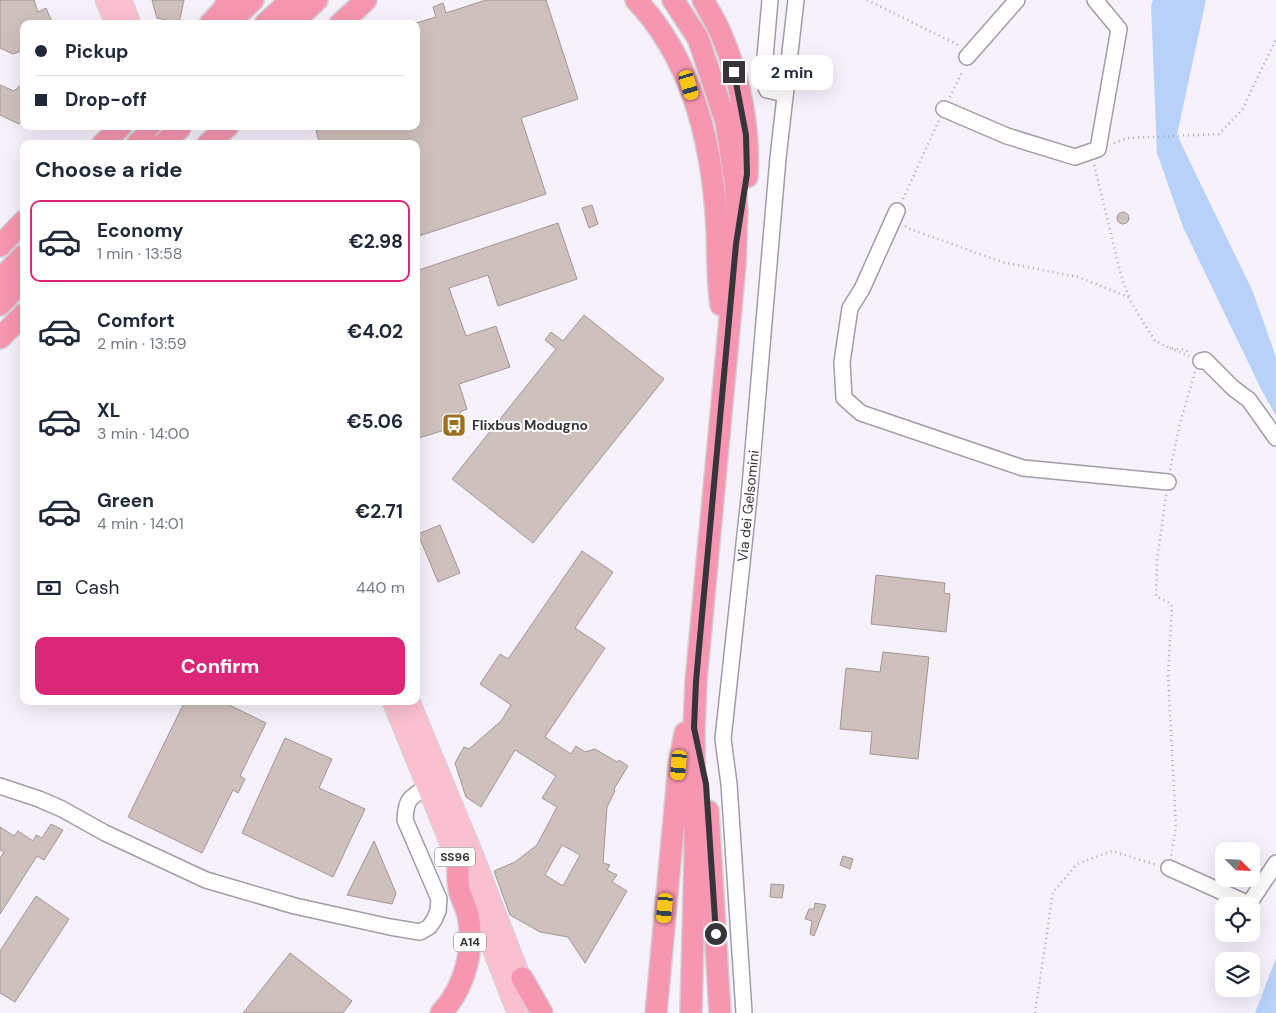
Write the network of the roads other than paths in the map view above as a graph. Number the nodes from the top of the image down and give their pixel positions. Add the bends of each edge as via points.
1 (105, 0) edge
2 (122, 0) edge
3 (229, 0) edge
4 (253, 0) edge
5 (291, 0) edge
6 (317, 0) edge
7 (351, 0) edge
8 (366, 0) edge
9 (636, 0) edge
10 (673, 0) edge
11 (703, 0) edge
12 (770, 0) edge
13 (796, 0) edge
14 (1017, 0) edge
15 (1095, 0) edge
16 (113, 20) edge
17 (130, 20) edge
18 (214, 20) edge
19 (232, 20) edge
20 (269, 20) edge
21 (295, 20) edge
22 (330, 20) edge
23 (344, 20) edge
24 (967, 57) road end
25 (785, 94) junction
26 (944, 110) road end
27 (104, 130) edge
28 (117, 130) edge
29 (152, 130) edge
30 (178, 130) edge
31 (95, 140) edge
32 (107, 140) edge
33 (141, 140) edge
34 (168, 140) edge
35 (897, 211) road end
36 (20, 225) edge
37 (736, 244) junction
38 (0, 246) edge
39 (20, 259) edge
40 (0, 279) edge
41 (20, 283) edge
42 (0, 305) edge
43 (20, 318) edge
44 (0, 338) edge
45 (728, 347) junction
46 (1198, 362) road end
47 (1276, 438) edge
48 (1168, 482) road end
49 (696, 681) junction
50 (394, 705) edge
51 (412, 705) edge
52 (694, 728) junction
53 (0, 786) edge
54 (427, 787) junction
55 (1276, 863) edge
56 (458, 865) junction
57 (1169, 868) road end
58 (522, 978) junction
59 (441, 1013) edge
60 (517, 1013) edge
61 (534, 1013) edge
62 (542, 1013) edge
63 (656, 1013) edge
64 (691, 1013) edge
65 (720, 1013) edge
66 (744, 1013) edge

1 - 16 main road
2 - 17 main road
3 - 18 highway
4 - 19 highway
5 - 20 highway
6 - 21 highway
7 - 22 highway
8 - 23 highway
9 - 45 highway via 675,54 689,85 706,143 715,197 720,296
10 - 37 highway via 698,38 726,122 735,182
11 - 37 highway via 721,34 734,72 746,135 747,174
12 - 25 street via 764,80 767,90
13 - 25 street, Via dei Gelsomini
14 - 24 street
15 - 26 street via 1119,29 1098,149 1075,157 1007,136
25 - 66 street, Via dei Gelsomini via 750,498 723,739 729,784
27 - 31 highway
28 - 32 highway
29 - 33 highway
30 - 34 highway, bridge
35 - 48 street via 862,289 850,308 842,362 844,398 861,412 1023,468
36 - 38 highway
37 - 45 highway
39 - 40 highway
41 - 42 highway
43 - 44 highway
45 - 49 highway
46 - 47 street via 1205,360 1249,400
49 - 52 highway
49 - 63 highway via 679,765
50 - 54 main road, SS96
51 - 58 main road, SS96
52 - 64 highway
52 - 65 highway via 706,784
53 - 54 street via 62,809 105,833 206,880 295,906 420,932 434,920 438,899 405,815 409,799
54 - 56 main road, SS96
55 - 57 street via 1249,904
56 - 59 highway, A14 via 459,891 471,936 470,950 455,993
56 - 60 main road, SS96
58 - 61 main road, SS96
58 - 62 highway

